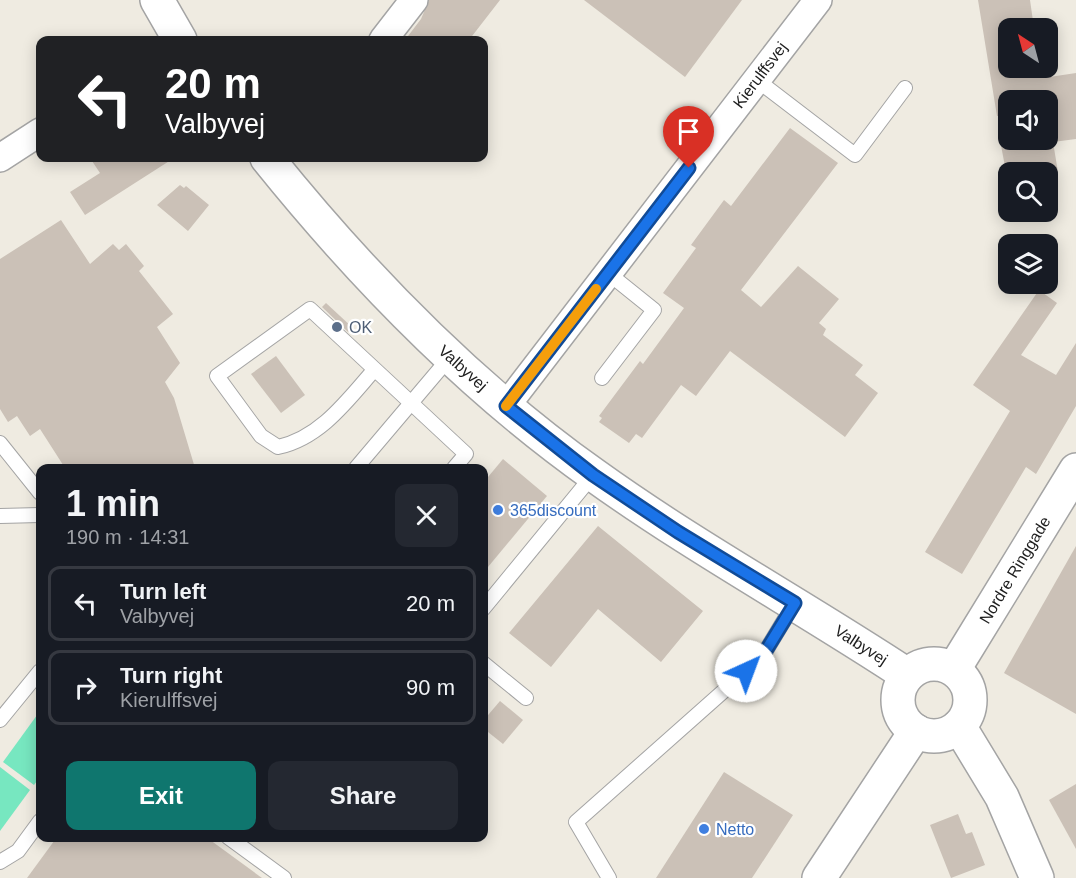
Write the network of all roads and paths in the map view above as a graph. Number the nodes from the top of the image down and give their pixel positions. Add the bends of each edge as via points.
1 (157, 0) edge
2 (414, 0) edge
3 (818, 0) edge
4 (178, 36) edge
5 (386, 36) edge
6 (757, 80) junction
7 (905, 88) dead end
8 (36, 135) edge
9 (0, 158) edge
10 (270, 162) edge
11 (608, 273) junction
12 (450, 357) junction
13 (374, 370) junction
14 (602, 378) dead end
15 (410, 404) junction
16 (506, 406) junction
17 (0, 443) edge
18 (359, 464) edge
19 (457, 464) edge
20 (1076, 470) edge
21 (593, 475) junction
22 (36, 488) edge
23 (36, 515) edge
24 (0, 516) edge
25 (488, 603) edge
26 (795, 603) junction
27 (488, 667) edge
28 (954, 669) junction
29 (907, 675) junction
30 (36, 676) edge
31 (526, 698) dead end
32 (0, 720) edge
33 (959, 726) junction
34 (916, 731) junction
35 (36, 826) edge
36 (235, 842) edge
37 (0, 862) edge
38 (284, 878) edge
39 (609, 878) edge
40 (819, 878) edge
41 (1037, 878) edge

1 - 4 street
2 - 5 street
3 - 6 street, Kierulffsvej
6 - 7 lane via 855,155
6 - 11 street, Kierulffsvej
8 - 9 street
10 - 12 street, Valbyvej via 306,207
11 - 14 lane via 654,310
11 - 16 street, Kierulffsvej
12 - 15 lane
12 - 16 street, Valbyvej
13 - 13 lane via 334,415 299,443 278,447 261,436 217,376 310,309
13 - 15 lane
15 - 18 lane
15 - 19 lane via 466,454
16 - 21 street, Valbyvej
17 - 22 lane
20 - 28 street, Nordre Ringgade
21 - 25 lane
21 - 26 street, Valbyvej
23 - 24 lane
26 - 29 street, Valbyvej
26 - 39 lane via 762,657 576,822
27 - 31 lane
28 - 29 street via 926,664
28 - 33 street via 966,681 970,697 968,713
29 - 34 street via 901,684 898,705 901,716
30 - 32 lane
33 - 34 street via 938,736
33 - 41 street via 1009,811
34 - 40 street
35 - 37 lane via 18,851
36 - 38 lane

